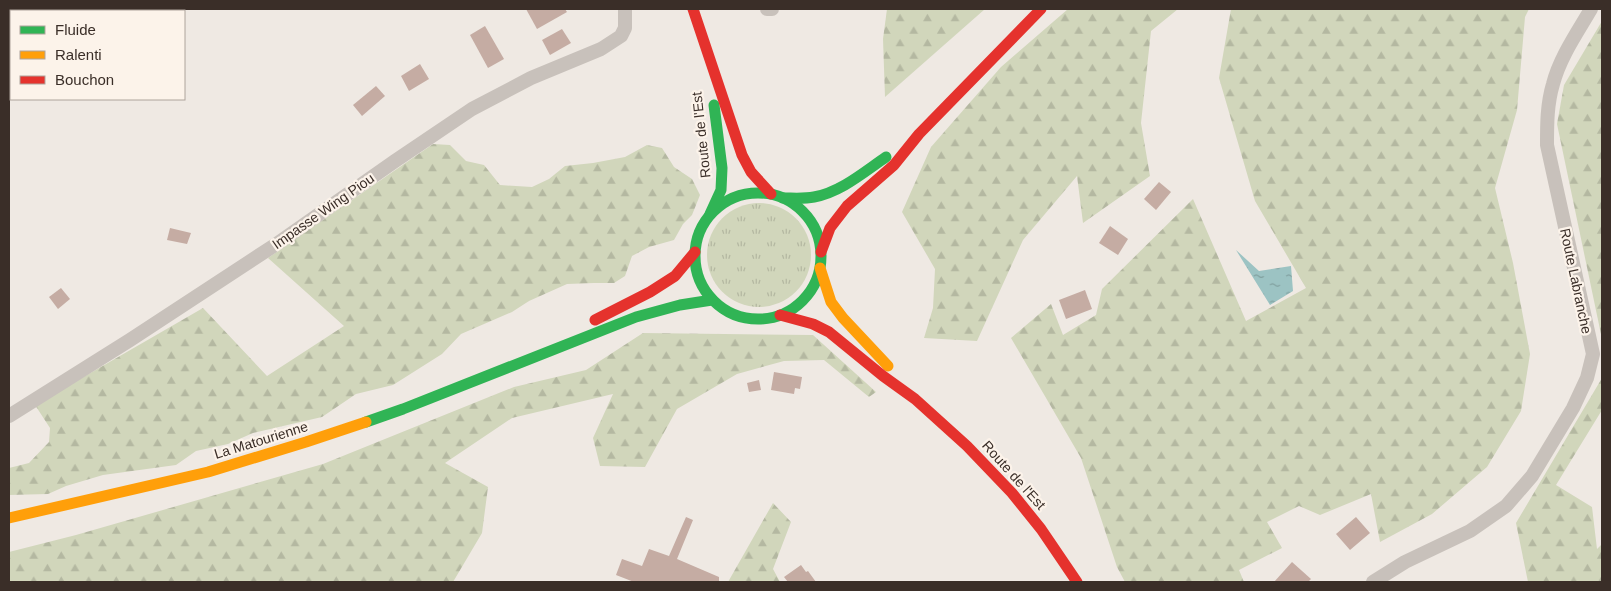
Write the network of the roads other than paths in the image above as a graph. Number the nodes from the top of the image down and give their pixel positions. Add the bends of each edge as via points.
1 (625, 9) edge
2 (693, 9) edge
3 (767, 9) edge
4 (772, 9) edge
5 (1040, 9) edge
6 (1591, 9) edge
7 (705, 48) junction
8 (920, 134) junction
9 (777, 196) junction
10 (709, 217) junction
11 (695, 252) junction
12 (821, 252) junction
13 (820, 268) junction
14 (712, 300) junction
15 (780, 315) junction
16 (514, 364) junction
17 (915, 399) junction
18 (9, 416) edge
19 (9, 518) edge
20 (1077, 582) edge
21 (1372, 582) edge

1 - 18 street, Impasse Wing Piou via 625,28 621,36 601,49 531,78 472,110 278,244
2 - 7 main road, Route de l'Est
3 - 4 street
5 - 8 main road
6 - 21 street, Route Labranche via 1553,83 1547,145 1592,354 1587,378 1532,476 1506,506 1470,531 1405,562
7 - 9 main road, Route de l'Est via 742,155 751,172
7 - 10 main road, Route de l'Est via 722,168 721,190
8 - 9 main road via 827,193 804,199
8 - 12 main road via 894,165 836,219
9 - 10 main road via 754,193 737,197 721,205
9 - 12 main road via 798,207 810,219 818,235
10 - 11 main road via 699,233
11 - 14 main road via 702,286
11 - 16 main road, La Matourienne via 674,276 650,292
12 - 13 main road
13 - 15 main road via 812,288 803,299
13 - 17 main road, Route de l'Est via 831,302
14 - 15 main road via 743,318 762,319
14 - 16 main road, La Matourienne via 636,317
15 - 17 main road, Route de l'Est via 829,332
16 - 19 main road, La Matourienne via 403,409 244,461
17 - 20 main road, Route de l'Est via 1012,493 1041,528

